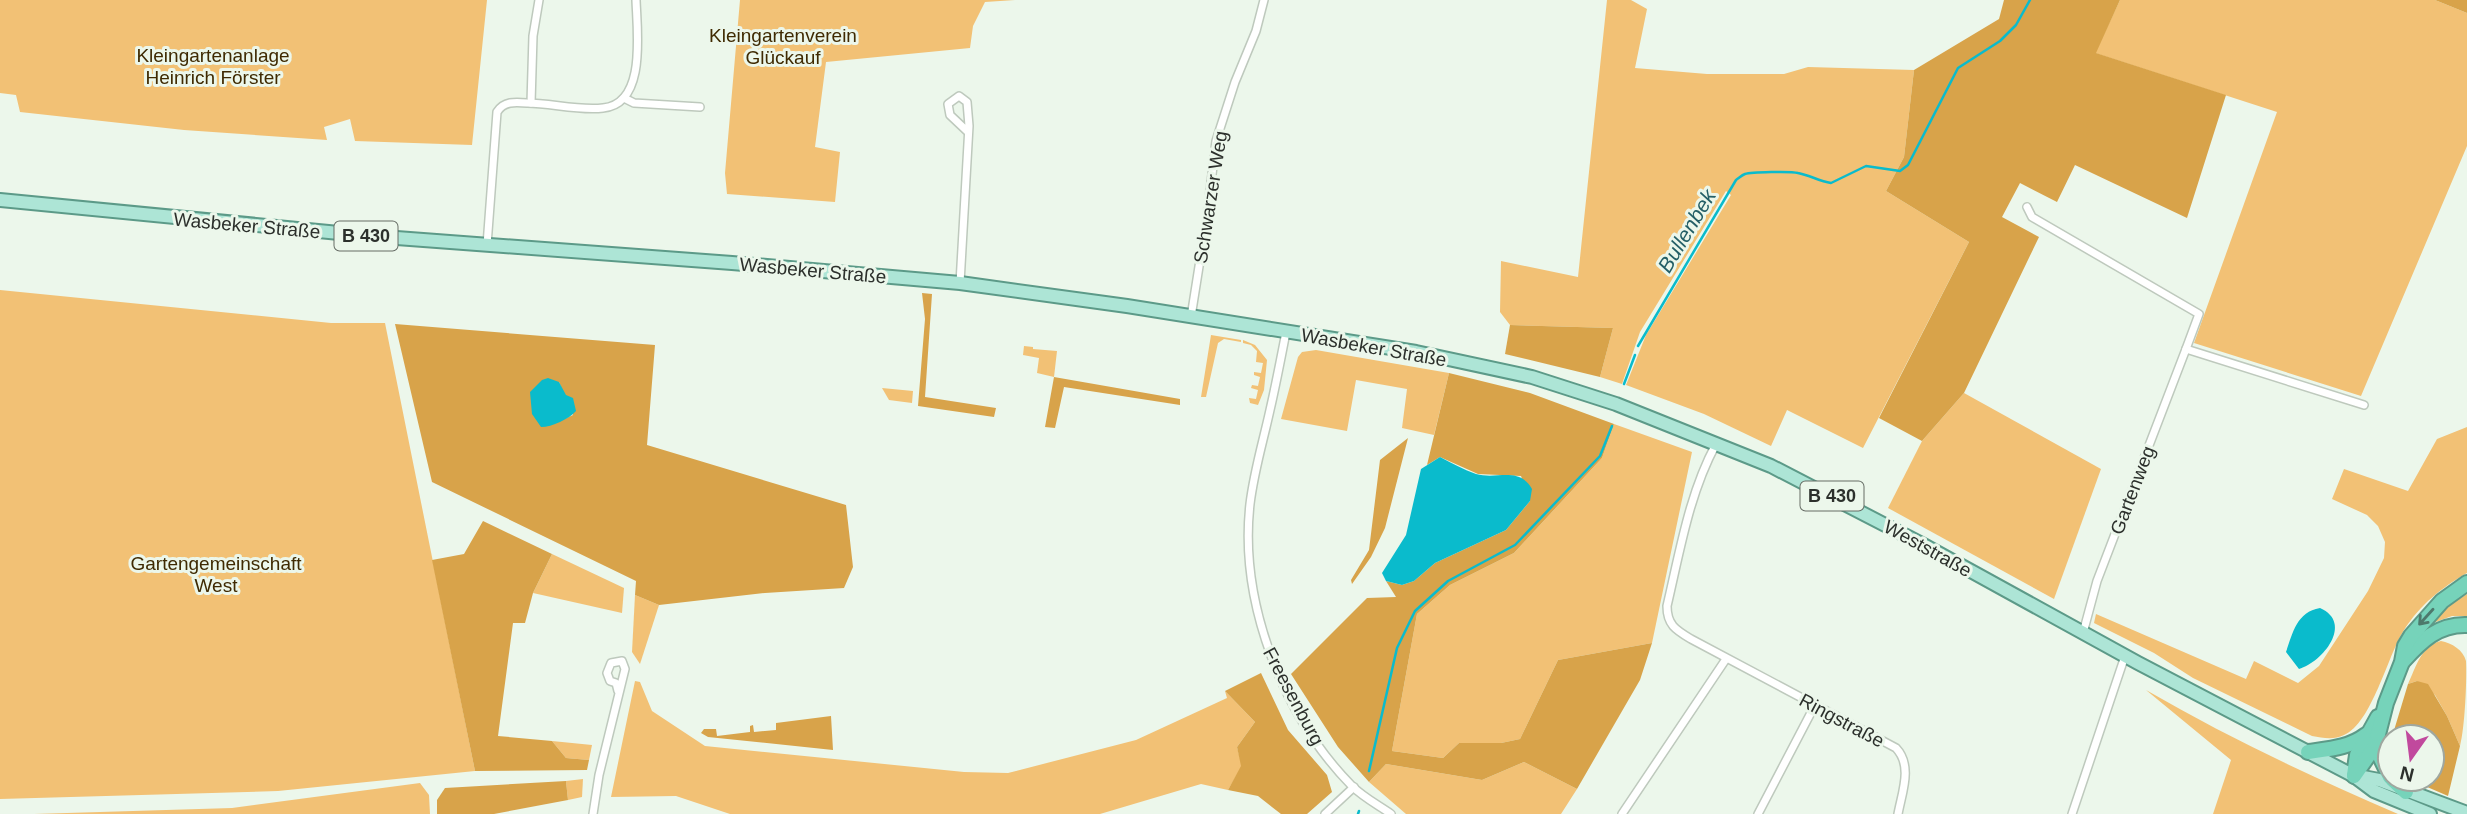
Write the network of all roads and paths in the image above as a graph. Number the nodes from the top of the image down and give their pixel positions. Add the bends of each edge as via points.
1 (539, 0) edge
2 (636, 0) edge
3 (1264, 0) edge
4 (624, 99) junction
5 (531, 103) junction
6 (700, 107) dead end
7 (968, 132) junction
8 (0, 200) edge
9 (2027, 207) dead end
10 (487, 245) junction
11 (960, 283) junction
12 (1191, 317) junction
13 (1286, 332) junction
14 (2186, 349) junction
15 (1616, 404) joint
16 (2364, 405) dead end
17 (1716, 443) junction
18 (2467, 583) edge
19 (2467, 625) edge
20 (2083, 633) junction
21 (2125, 656) junction
22 (1726, 659) junction
23 (2402, 662) junction
24 (618, 691) dead end
25 (1815, 705) junction
26 (2371, 740) junction
27 (2376, 751) edge
28 (2308, 752) junction
29 (2354, 776) junction
30 (2376, 780) edge
31 (1354, 787) junction
32 (2409, 793) edge
33 (2467, 813) edge
34 (593, 814) edge
35 (1325, 814) edge
36 (1391, 814) edge
37 (1622, 814) edge
38 (1758, 814) edge
39 (1898, 814) edge
40 (2072, 814) edge
41 (2430, 814) edge

1 - 5 street
2 - 4 street via 634,79
3 - 12 street, Schwarzer Weg via 1216,141
4 - 5 street via 604,108
4 - 6 street
5 - 10 street via 504,105 497,112
7 - 7 street via 967,102 959,96 948,104 950,116
7 - 11 street
8 - 10 main road, Wasbeker Straße / B 430
9 - 14 street, Gartenweg via 2032,217 2199,314
10 - 11 main road, Wasbeker Straße / B 430
11 - 12 main road, Wasbeker Straße / B 430
12 - 13 main road, Wasbeker Straße / B 430
13 - 15 main road, Wasbeker Straße / B 430 via 1519,374
13 - 31 street, Freesenburg via 1255,465 1247,554 1252,591 1280,676 1312,735
14 - 16 street
14 - 20 street, Gartenweg via 2097,581
15 - 17 main road, Weststraße / B 430
17 - 20 main road, Weststraße / B 430 via 1813,486
17 - 22 street, Ringstraße via 1691,505 1667,618 1674,629
18 -> 23 highway via 2425,618 2406,646
19 - 23 highway via 2435,631
20 - 21 main road, Weststraße / B 430
21 - 28 main road, Weststraße / B 430
21 - 40 street
22 - 25 street, Ringstraße
22 - 37 street
23 - 26 highway
24 - 34 street
25 - 38 street
25 - 39 street, Ringstraße via 1903,756 1906,771
26 - 27 highway
26 - 28 highway
26 - 29 highway via 2357,755
28 - 29 main road, B 430
29 - 30 main road, B 430
29 - 41 main road, B 430 via 2374,791
31 - 35 street
31 - 36 street, Freesenburg
32 - 33 main road, B 430

